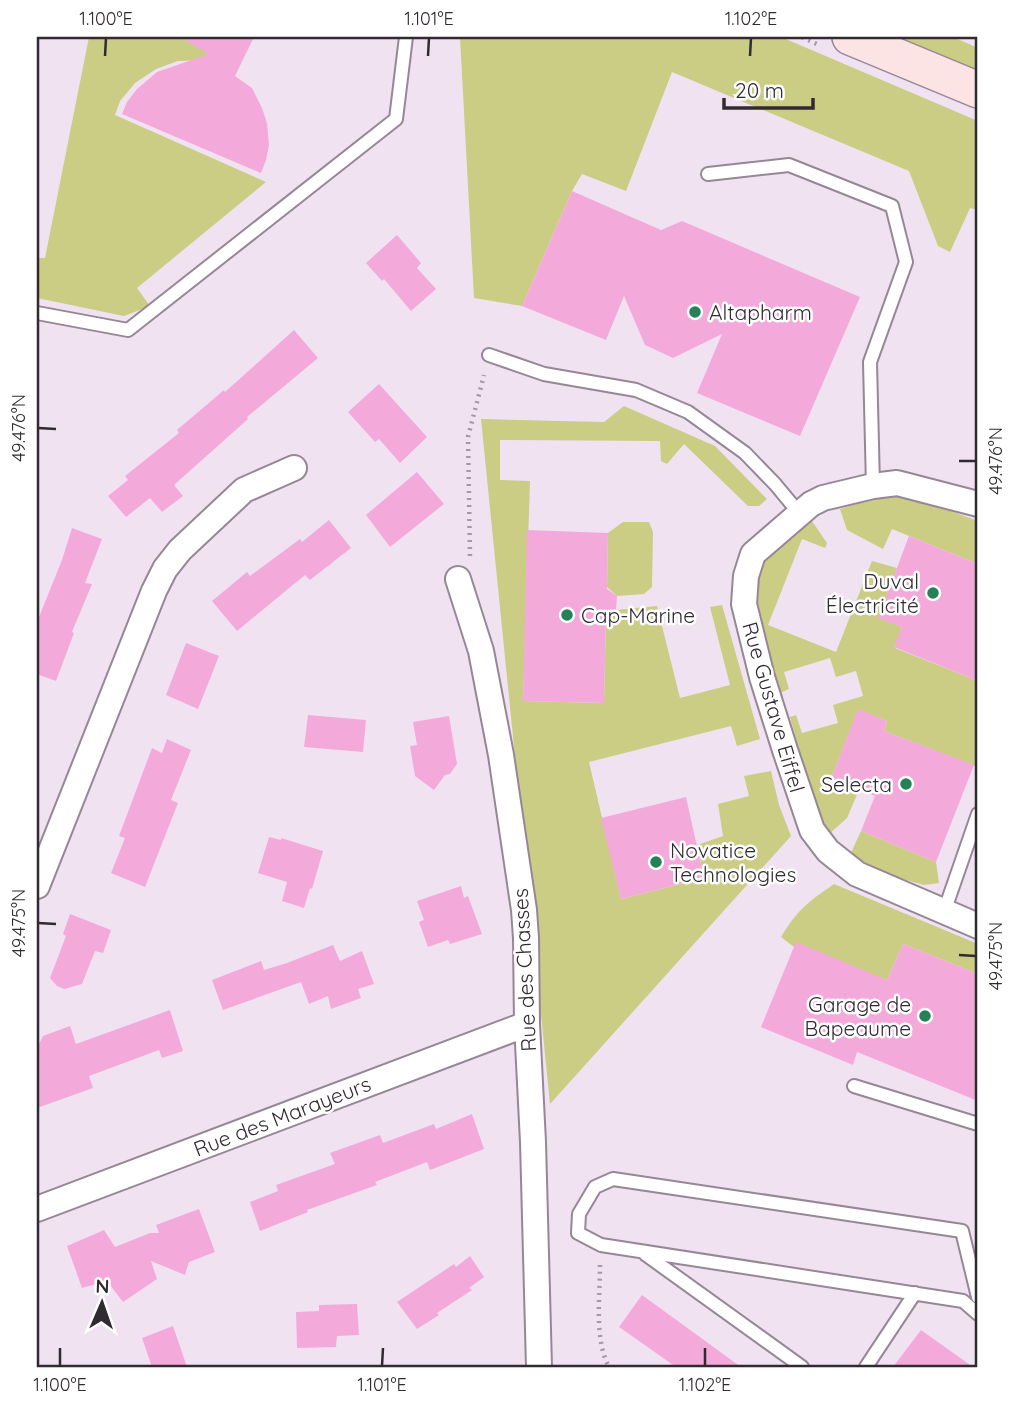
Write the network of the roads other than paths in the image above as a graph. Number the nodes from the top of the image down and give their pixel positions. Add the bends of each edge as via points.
1 (406, 37) edge
2 (850, 37) edge
3 (978, 90) edge
4 (708, 174) dead end
5 (37, 313) edge
6 (489, 355) road end
7 (294, 468) dead end
8 (873, 486) junction
9 (978, 504) edge
10 (800, 514) junction
11 (458, 579) road end
12 (978, 814) edge
13 (37, 886) edge
14 (944, 912) junction
15 (978, 926) edge
16 (527, 1024) junction
17 (854, 1086) dead end
18 (978, 1124) edge
19 (37, 1208) edge
20 (642, 1252) junction
21 (915, 1293) junction
22 (978, 1297) edge
23 (978, 1314) edge
24 (539, 1367) edge
25 (802, 1367) edge
26 (866, 1367) edge

1 - 5 lane via 396,119 128,330
2 - 3 main road
4 - 8 lane via 789,165 892,206 906,262 870,362
6 - 10 lane via 544,374 636,390 688,412 745,453
7 - 13 street via 244,490 165,569
8 - 9 street, Rue Gustave Eiffel via 897,483
8 - 10 street, Rue Gustave Eiffel via 823,498
10 - 14 street, Rue Gustave Eiffel via 753,554 744,604 762,677 812,830 828,851 857,874
11 - 16 street, Rue des Chasses via 481,651 520,874
12 - 14 lane
14 - 15 street, Rue Gustave Eiffel
16 - 19 street, Rue des Marayeurs
16 - 24 street, Rue des Chasses
17 - 18 lane
20 - 21 lane
20 - 22 lane via 601,1245 578,1233 579,1214 595,1187 613,1180 962,1231
20 - 25 lane
21 - 23 lane via 963,1301
21 - 26 lane

